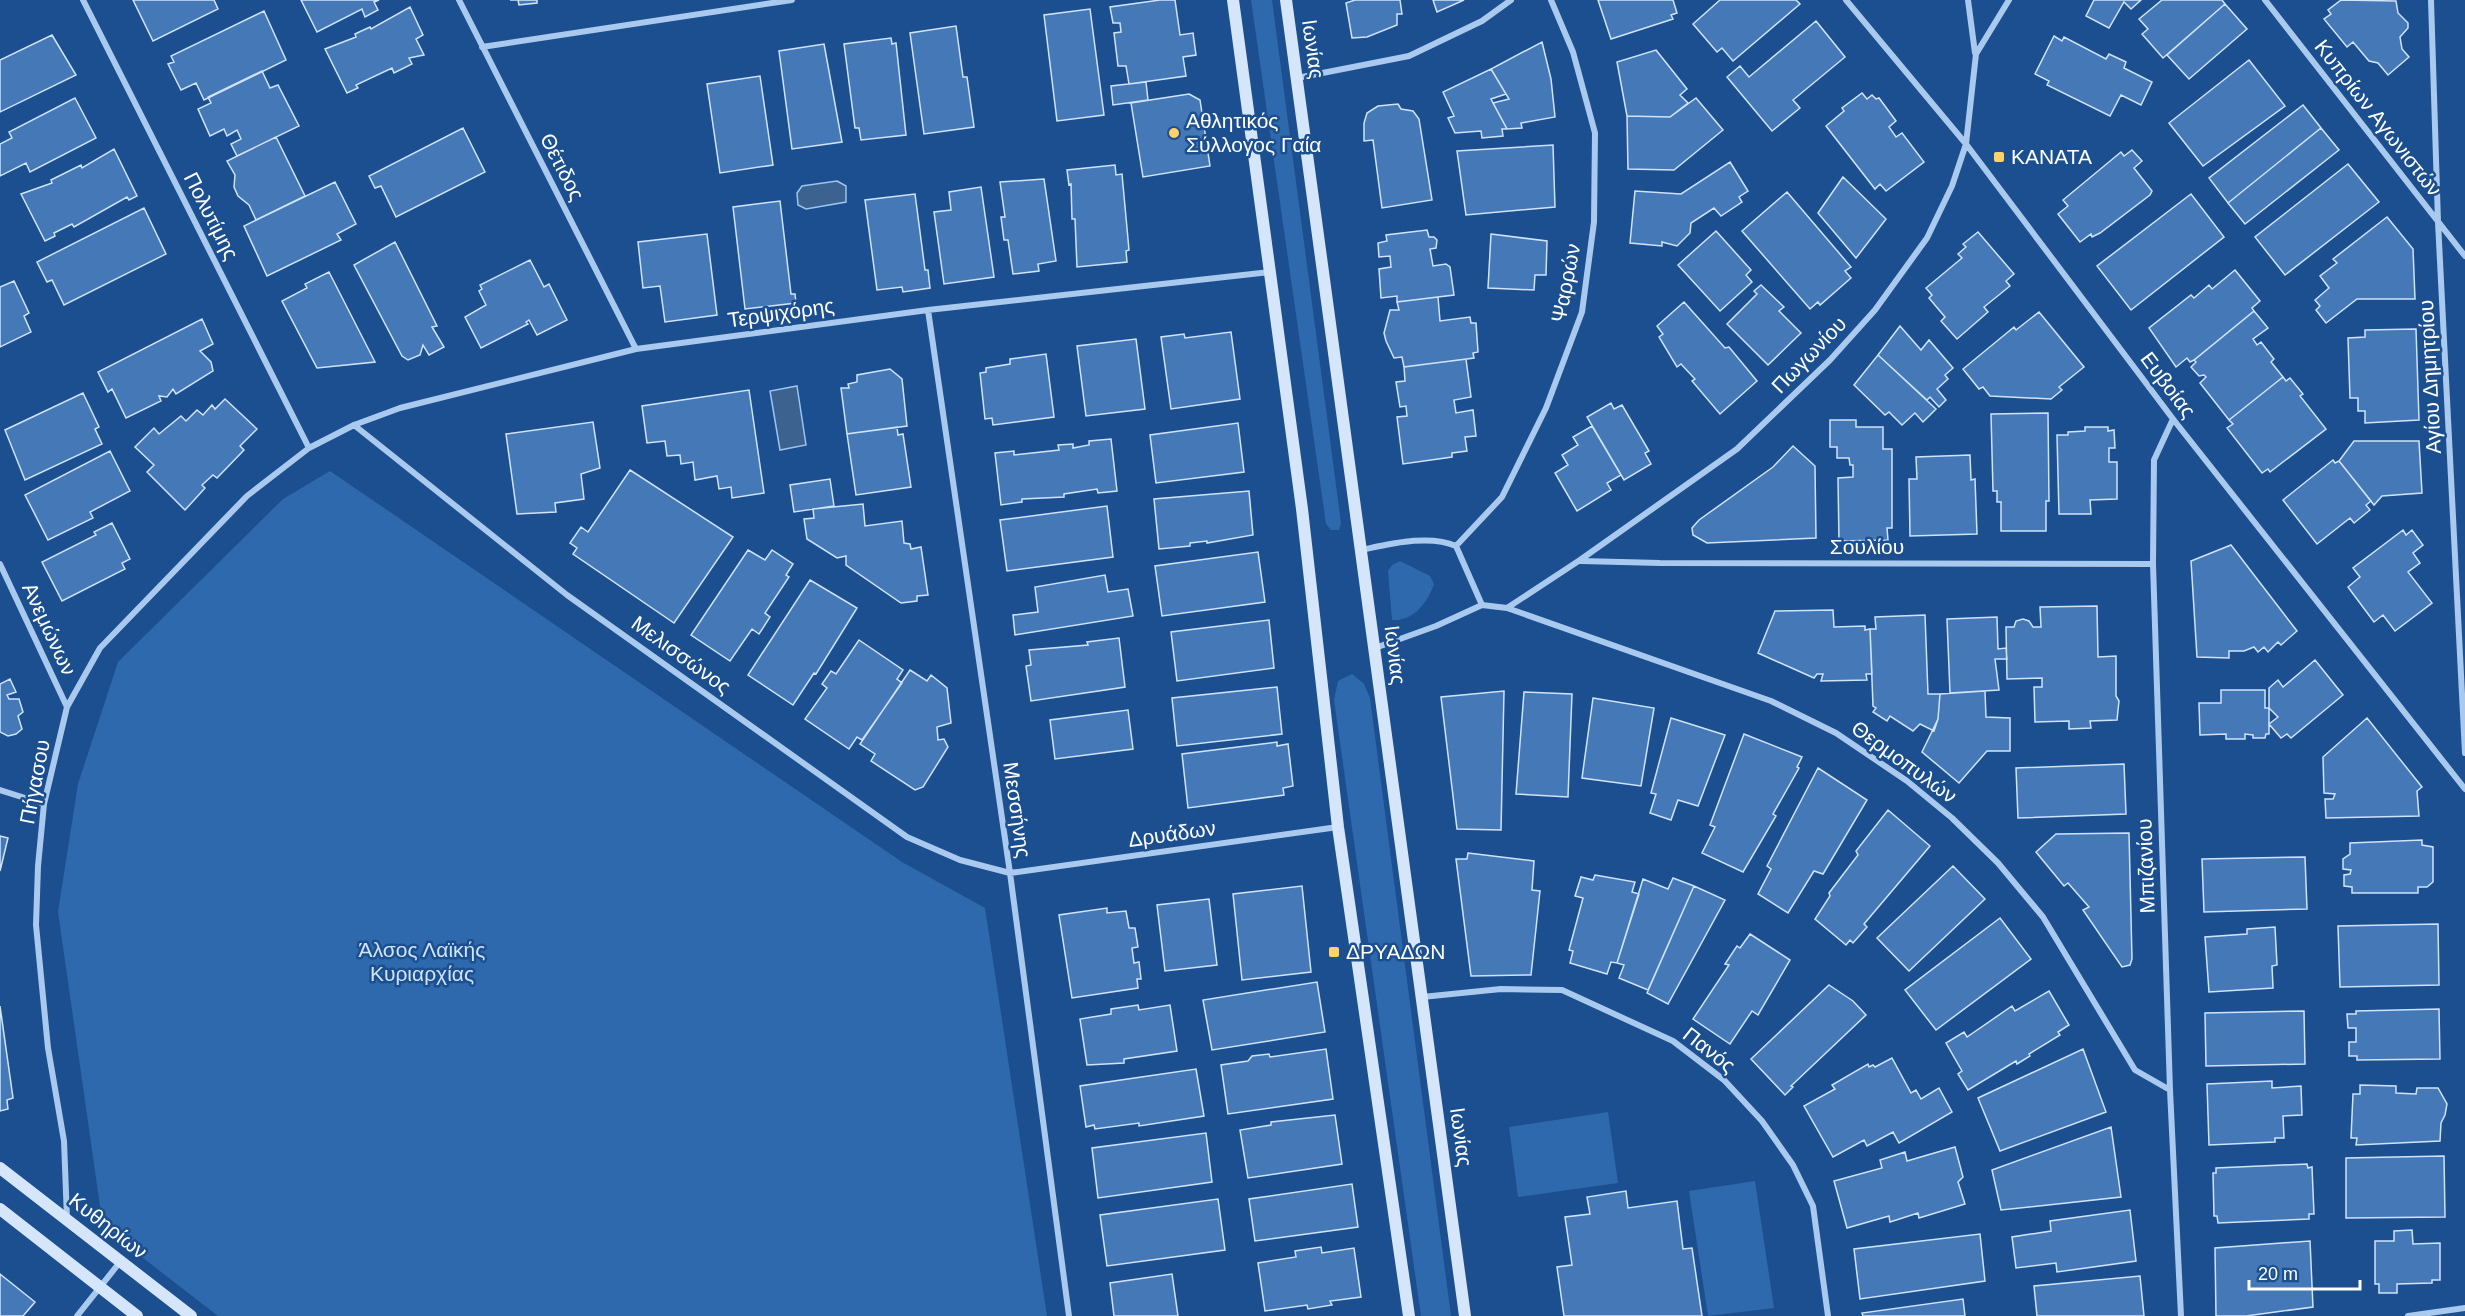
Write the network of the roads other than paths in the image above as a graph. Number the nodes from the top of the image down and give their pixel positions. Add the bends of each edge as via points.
1 (83, 0) edge
2 (459, 0) edge
3 (792, 0) edge
4 (1233, 0) edge
5 (1286, 0) edge
6 (1511, 0) edge
7 (1551, 0) edge
8 (1846, 0) edge
9 (1968, 0) edge
10 (2009, 0) edge
11 (2265, 0) edge
12 (2431, 0) edge
13 (482, 46) junction
14 (1976, 54) junction
15 (1297, 78) junction
16 (1966, 144) junction
17 (2438, 222) junction
18 (2465, 256) edge
19 (1271, 272) junction
20 (928, 310) junction
21 (636, 349) junction
22 (2173, 419) junction
23 (354, 425) junction
24 (309, 448) junction
25 (1456, 546) junction
26 (1361, 550) junction
27 (1580, 561) junction
28 (0, 564) edge
29 (2153, 564) junction
30 (1482, 605) junction
31 (1507, 608) junction
32 (1375, 648) junction
33 (68, 707) junction
34 (2465, 753) edge
35 (2465, 789) edge
36 (0, 790) edge
37 (44, 804) junction
38 (1338, 827) junction
39 (1010, 873) junction
40 (1422, 997) junction
41 (2170, 1090) junction
42 (0, 1168) edge
43 (0, 1209) edge
44 (67, 1220) junction
45 (121, 1261) junction
46 (100, 1287) junction
47 (2465, 1308) edge
48 (77, 1316) edge
49 (137, 1316) edge
50 (191, 1316) edge
51 (1069, 1316) edge
52 (1409, 1316) edge
53 (1465, 1316) edge
54 (1828, 1316) edge
55 (2181, 1316) edge
56 (2408, 1316) edge

1 - 24 street, Πολυτίμης
2 - 13 street, Θέτιδος
3 - 13 street
4 - 19 street
5 - 15 street, Ιωνίας
6 - 15 street via 1482,21 1409,56
7 - 25 street, Ψαρρών via 1573,52 1595,133 1594,222 1582,312 1545,408 1502,497
8 - 16 street, Ευβοίας
9 - 14 street
10 - 14 street, Πωγωνίου
11 - 17 street, Κυπρίων Αγωνιστών
12 - 17 street, Αγίου Δημητρίου
13 - 21 street, Θέτιδος
14 - 16 street, Πωγωνίου
15 - 26 street, Ιωνίας
16 - 22 street, Ευβοίας
16 - 27 street, Πωγωνίου via 1952,186 1927,238 1875,310 1830,360 1737,450
17 - 18 street, Κυπρίων Αγωνιστών
17 - 34 street, Αγίου Δημητρίου
19 - 20 street, Τερψιχόρης
19 - 38 street
20 - 21 street, Τερψιχόρης
20 - 39 street, Μεσσήνης
21 - 23 street, Τερψιχόρης via 400,408
22 - 29 street, Μπιζανίου via 2154,460
22 - 35 street, Ευβοίας
23 - 24 street, Τερψιχόρης
23 - 39 street, Μελισσώνος via 567,595 907,837 960,860
24 - 33 street, Πήγασου via 247,496 100,648
25 - 26 street via 1447,542 1397,542
25 - 30 street
26 - 32 street, Ιωνίας
27 - 29 street, Σουλίου
27 - 31 street, Πωγωνίου
28 - 33 street, Ανεμώνων
29 - 41 street, Μπιζανίου
30 - 31 street
30 - 32 street
31 - 41 street, Θερμοπυλών via 1771,701 1836,733 1907,781 1998,863 2043,917 2135,1070
32 - 40 street, Ιωνίας
33 - 37 street, Πήγασου
36 - 37 street
37 - 44 street, Πήγασου via 36,925 48,1048 64,1141
38 - 39 street, Δρυάδων
38 - 52 street
39 - 51 street, Μεσσήνης
40 - 53 street, Ιωνίας
40 - 54 street, Πανός via 1502,988 1562,990 1673,1041 1724,1080 1793,1165 1813,1206
41 - 55 street, Μπιζανίου
42 - 44 street, Κυθηρίων
43 - 46 street
44 - 45 street, Κυθηρίων
45 - 46 street
45 - 50 street, Κυθηρίων
46 - 48 street
46 - 49 street
47 - 56 street

